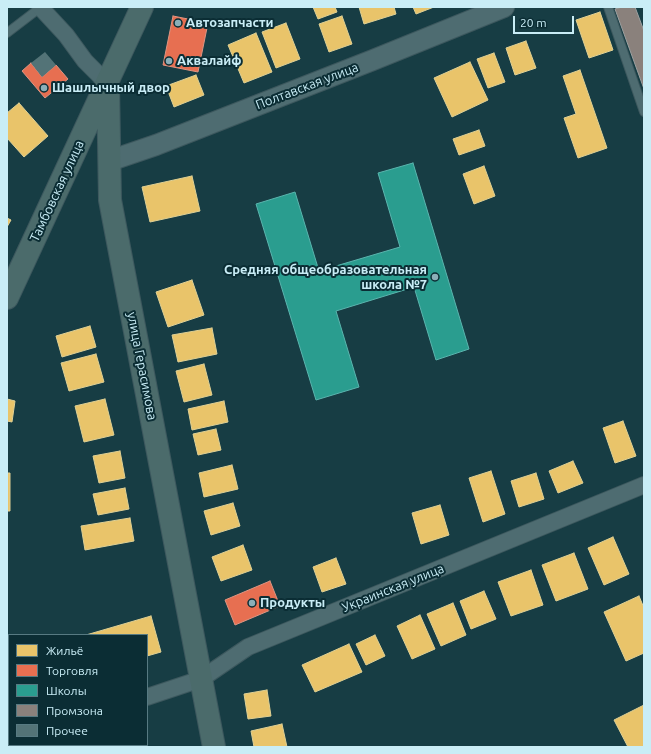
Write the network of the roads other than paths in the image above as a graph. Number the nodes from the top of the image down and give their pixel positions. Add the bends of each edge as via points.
1 (40, 7) edge
2 (142, 7) edge
3 (504, 7) edge
4 (608, 7) edge
5 (7, 33) edge
6 (108, 84) junction
7 (644, 112) edge
8 (109, 161) junction
9 (7, 298) edge
10 (644, 485) edge
11 (201, 679) junction
12 (148, 697) edge
13 (214, 747) edge

1 - 5 lane
1 - 6 street via 66,35 85,61
2 - 6 main road, Тамбовская улица
3 - 8 street, Полтавская улица
4 - 7 lane
6 - 8 main road, улица Герасимова
6 - 9 main road, Тамбовская улица
8 - 11 main road, улица Герасимова via 110,200
10 - 11 street, Украинская улица via 248,647
11 - 12 street, Украинская улица
11 - 13 main road, улица Герасимова

